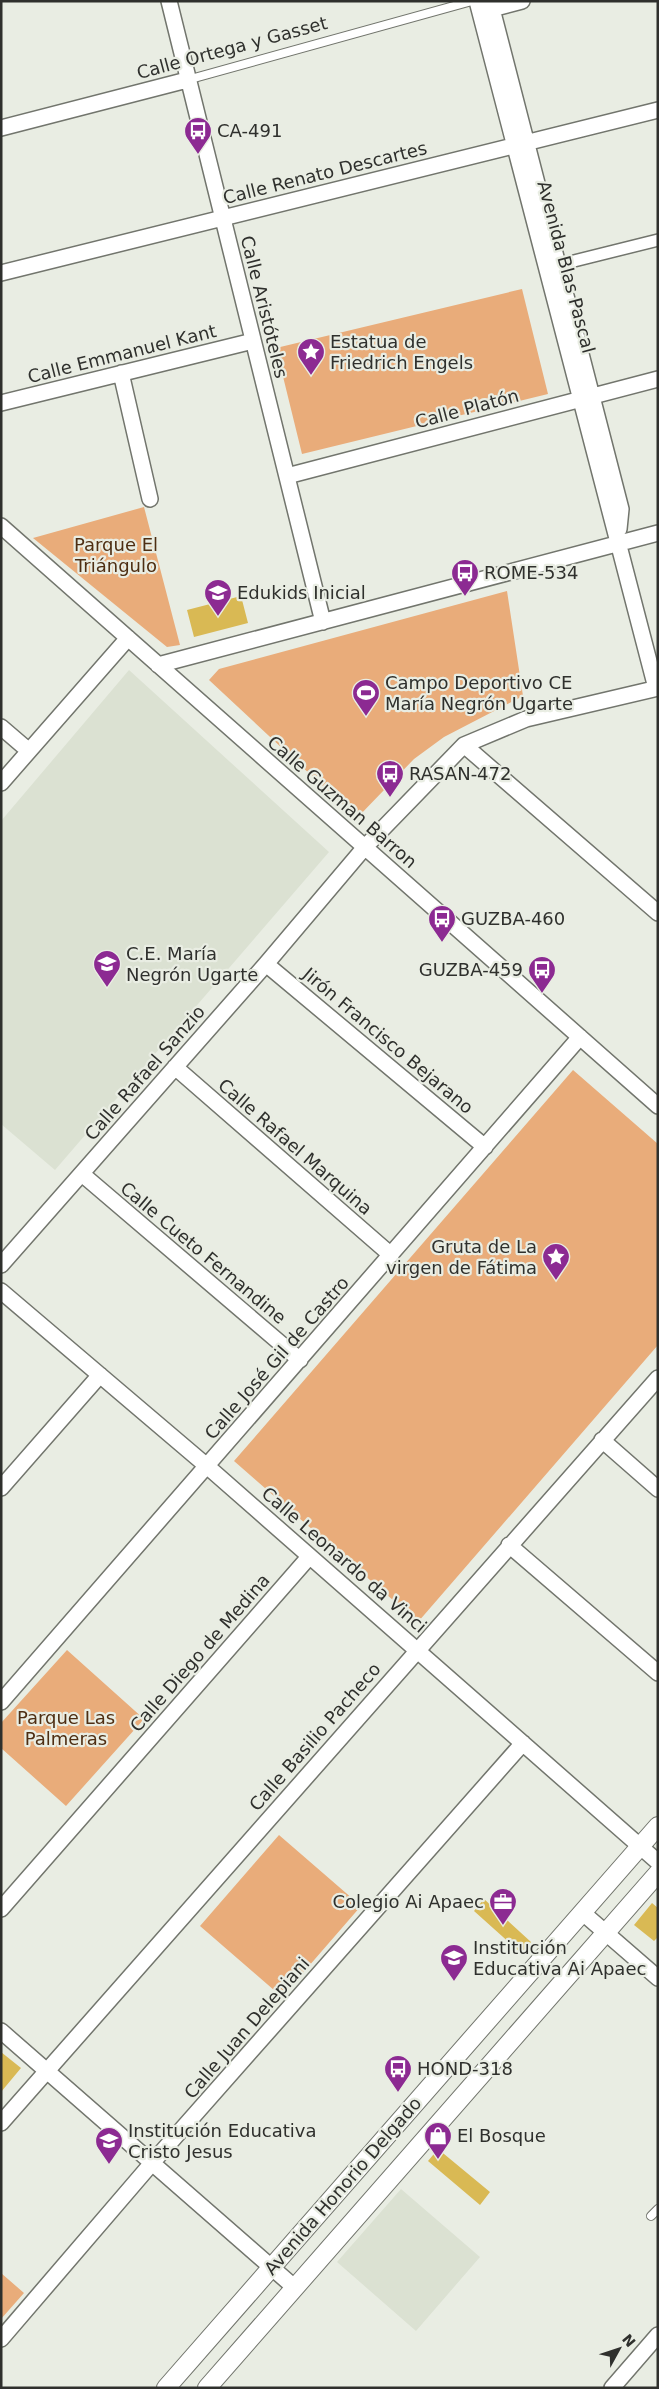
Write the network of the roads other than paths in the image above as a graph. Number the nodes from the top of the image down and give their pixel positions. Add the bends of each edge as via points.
1 (169, 1) edge
2 (522, 1) edge
3 (482, 5) edge
4 (187, 80) junction
5 (658, 110) edge
6 (1, 128) edge
7 (520, 144) junction
8 (222, 218) junction
9 (658, 240) edge
10 (552, 266) junction
11 (1, 273) edge
12 (252, 341) junction
13 (121, 373) junction
14 (658, 379) edge
15 (586, 397) junction
16 (1, 403) edge
17 (286, 476) junction
18 (150, 499) dead end
19 (1, 526) edge
20 (658, 533) edge
21 (618, 543) junction
22 (323, 622) junction
23 (128, 638) junction
24 (158, 665) junction
25 (657, 688) edge
26 (1, 727) edge
27 (464, 745) junction
28 (29, 751) junction
29 (1, 783) edge
30 (364, 847) junction
31 (655, 906) edge
32 (266, 964) junction
33 (580, 1037) junction
34 (175, 1067) junction
35 (658, 1106) edge
36 (484, 1147) junction
37 (82, 1174) junction
38 (391, 1255) junction
39 (1, 1265) edge
40 (1, 1291) edge
41 (300, 1360) junction
42 (100, 1375) junction
43 (658, 1378) edge
44 (602, 1440) junction
45 (208, 1467) junction
46 (1, 1488) edge
47 (658, 1489) edge
48 (509, 1545) junction
49 (309, 1557) junction
50 (417, 1649) junction
51 (658, 1674) edge
52 (1, 1702) edge
53 (523, 1743) junction
54 (658, 1826) edge
55 (640, 1846) junction
56 (658, 1862) edge
57 (658, 1873) edge
58 (1, 1909) edge
59 (583, 1913) junction
60 (606, 1934) junction
61 (658, 1978) edge
62 (1, 2031) edge
63 (46, 2071) junction
64 (1, 2123) edge
65 (152, 2164) junction
66 (658, 2209) edge
67 (651, 2216) dead end
68 (271, 2268) junction
69 (294, 2287) junction
70 (658, 2335) edge
71 (1, 2339) edge
72 (166, 2388) edge
73 (207, 2388) edge
74 (612, 2388) edge

1 - 4 street, Calle Aristóteles
2 - 3 street, Calle Ortega y Gasset
3 - 4 lane, Calle Ortega y Gasset
3 - 7 street, Avenida Blas Pascal
4 - 6 street, Calle Ortega y Gasset
4 - 8 street, Calle Aristóteles
5 - 7 street, Calle Renato Descartes
7 - 8 street, Calle Renato Descartes
7 - 10 street, Avenida Blas Pascal
8 - 11 street, Calle Renato Descartes
8 - 12 street, Calle Aristóteles
9 - 10 street
10 - 15 street, Avenida Blas Pascal
12 - 13 street, Calle Emmanuel Kant
12 - 17 street, Calle Aristóteles
13 - 16 street, Calle Emmanuel Kant
13 - 18 street
14 - 15 street, Calle Platón
15 - 17 street, Calle Platón
15 - 21 street, Avenida Blas Pascal
17 - 22 street, Calle Aristóteles
19 - 23 street, Calle Guzman Barron
20 - 21 street
21 - 22 street
21 - 25 street, Avenida Blas Pascal
22 - 24 street
23 - 24 street, Calle Guzman Barron
23 - 28 street
24 - 30 street, Calle Guzman Barron
25 - 27 street, Calle Rafael Sanzio via 526,719
26 - 28 street
27 - 30 street, Calle Rafael Sanzio
27 - 31 street
28 - 29 street
30 - 32 street, Calle Rafael Sanzio
30 - 33 street, Calle Guzman Barron
32 - 34 street, Calle Rafael Sanzio
32 - 36 street, Jirón Francisco Bejarano
33 - 35 street, Calle Guzman Barron
33 - 36 street, Calle José Gil de Castro
34 - 37 street, Calle Rafael Sanzio
34 - 38 street, Calle Rafael Marquina
36 - 38 street, Calle José Gil de Castro
37 - 39 street, Calle Rafael Sanzio
37 - 41 street, Calle Cueto Fernandine
38 - 41 street, Calle José Gil de Castro
40 - 42 street, Calle Leonardo da Vinci
41 - 45 street, Calle José Gil de Castro
42 - 45 street, Calle Leonardo da Vinci
42 - 46 street
43 - 44 street, Calle Basilio Pacheco
44 - 47 street
44 - 48 street, Calle Basilio Pacheco
45 - 49 street, Calle Leonardo da Vinci
45 - 52 street, Calle José Gil de Castro
48 - 50 street, Calle Basilio Pacheco
48 - 51 street
49 - 50 street, Calle Leonardo da Vinci
49 - 58 street, Calle Diego de Medina
50 - 53 street, Calle Leonardo da Vinci
50 - 63 street, Calle Basilio Pacheco
53 - 55 street, Calle Leonardo da Vinci
53 - 65 street, Calle Juan Delepiani
54 - 55 street, Avenida Honorio Delgado
55 - 56 street, Calle Leonardo da Vinci
55 - 59 street, Avenida Honorio Delgado
57 - 60 street, Avenida Honorio Delgado
59 - 60 street
59 - 68 street, Avenida Honorio Delgado
60 - 61 street
60 - 69 street, Avenida Honorio Delgado
62 - 63 street
63 - 64 street, Calle Basilio Pacheco
63 - 65 street
65 - 68 street
65 - 71 street, Calle Juan Delepiani
66 - 67 lane
68 - 69 street
68 - 72 street, Avenida Honorio Delgado
69 - 73 street, Avenida Honorio Delgado
70 - 74 street

